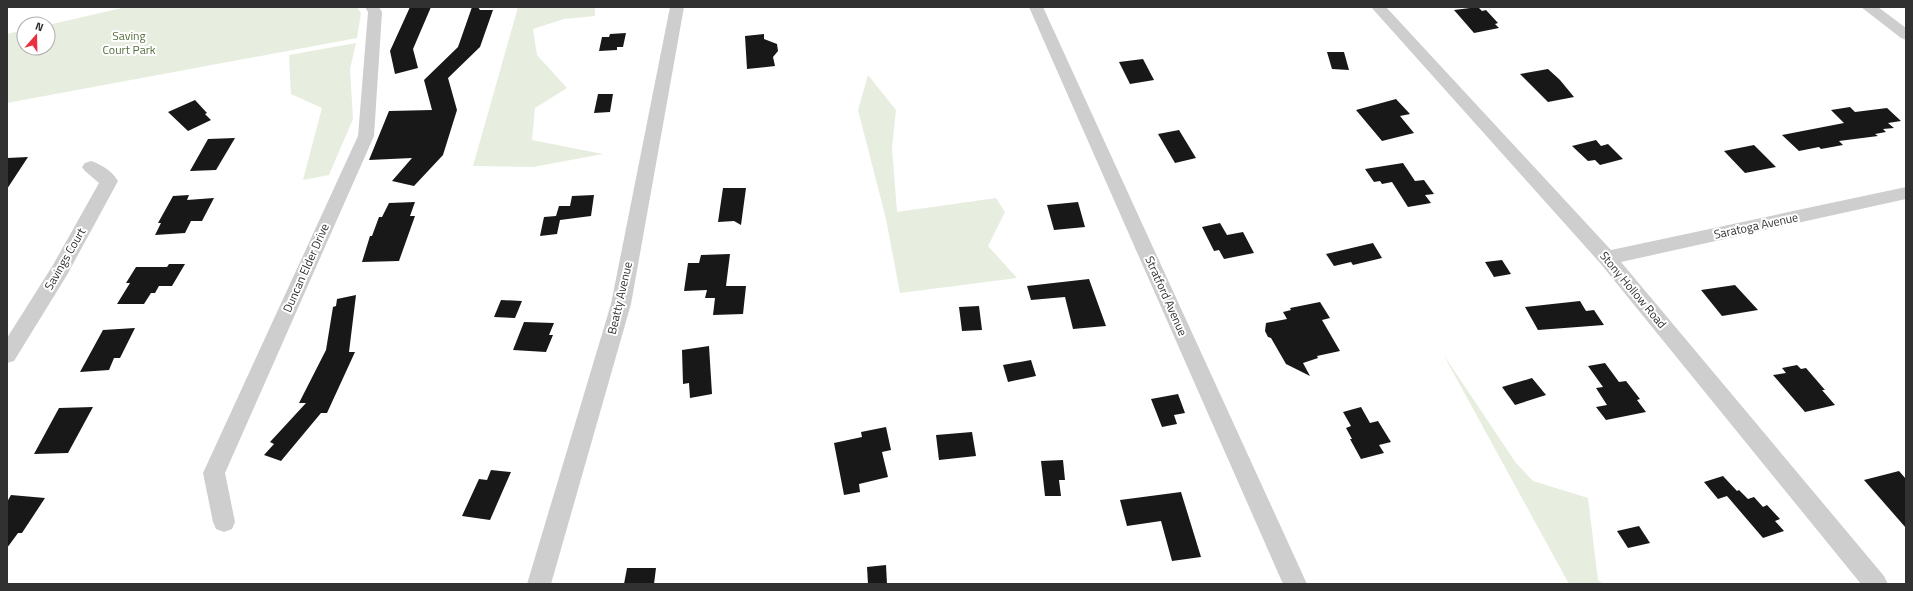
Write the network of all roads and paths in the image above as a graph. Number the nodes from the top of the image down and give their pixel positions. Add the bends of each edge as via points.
1 (372, 7) edge
2 (677, 7) edge
3 (1036, 7) edge
4 (1378, 7) edge
5 (1868, 7) edge
6 (1906, 34) edge
7 (92, 167) dead end
8 (1906, 192) edge
9 (1607, 258) junction
10 (7, 355) edge
11 (224, 522) dead end
12 (539, 584) edge
13 (1295, 584) edge
14 (1876, 584) edge

1 - 11 street, Duncan Elder Drive via 375,12 366,136 214,473
2 - 12 street, Beatty Avenue via 621,304
3 - 13 street, Stratford Avenue
4 - 9 street, Stony Hollow Road
5 - 6 street
7 - 10 street, Savings Court via 109,181 60,270
8 - 9 street, Saratoga Avenue
9 - 14 street, Stony Hollow Road

